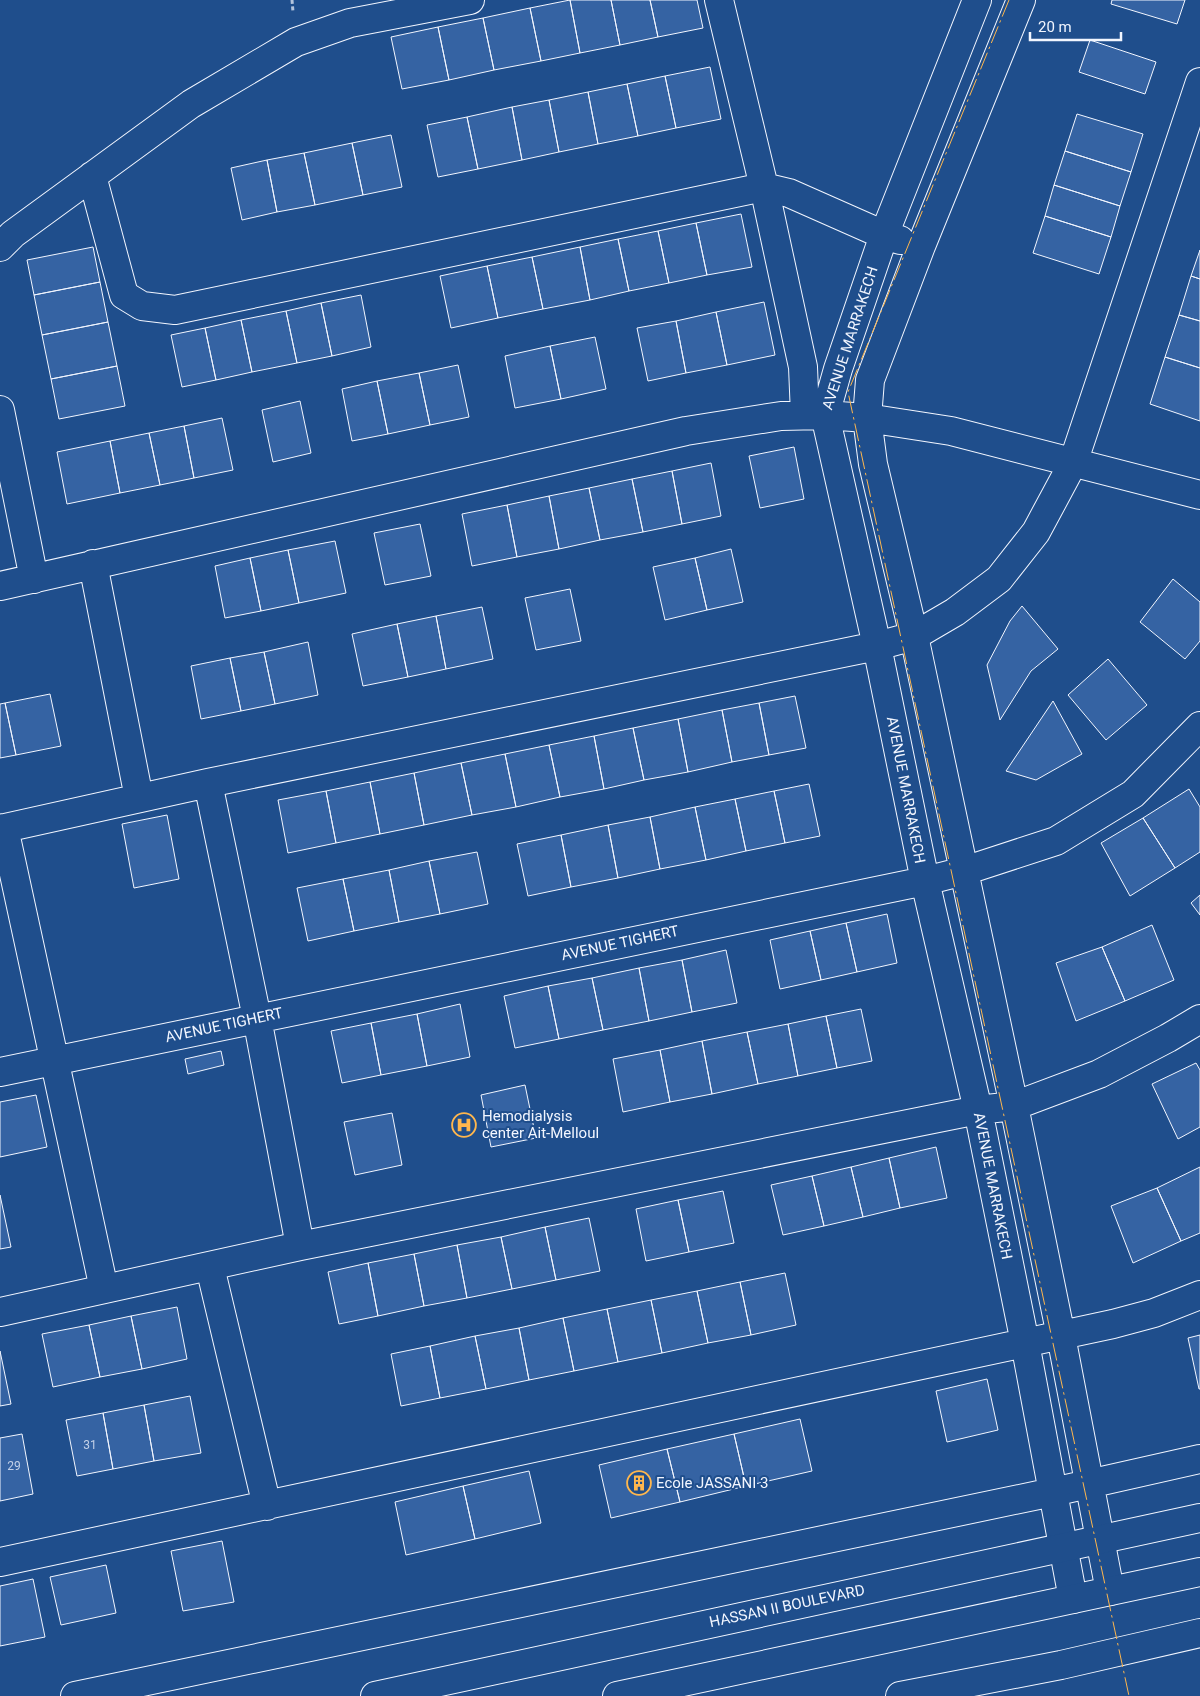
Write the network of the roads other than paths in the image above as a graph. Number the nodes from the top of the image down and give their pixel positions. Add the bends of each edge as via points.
1 (470, 0) edge
2 (719, 0) edge
3 (977, 0) edge
4 (1013, 3) edge
5 (1200, 82) edge
6 (92, 176) junction
7 (764, 187) junction
8 (884, 235) junction
9 (921, 246) junction
10 (0, 247) edge
11 (0, 410) edge
12 (815, 415) junction
13 (867, 418) junction
14 (1073, 463) junction
15 (1200, 494) edge
16 (93, 564) junction
17 (34, 578) junction
18 (0, 586) edge
19 (914, 636) junction
20 (877, 646) junction
21 (1200, 726) edge
22 (208, 782) junction
23 (139, 798) junction
24 (2, 828) edge
25 (964, 871) junction
26 (925, 881) junction
27 (256, 1018) junction
28 (1200, 1019) edge
29 (54, 1060) junction
30 (0, 1072) edge
31 (1014, 1106) junction
32 (978, 1110) junction
33 (300, 1246) junction
34 (210, 1266) junction
35 (104, 1289) junction
36 (1200, 1295) edge
37 (0, 1312) edge
38 (1062, 1336) junction
39 (1025, 1343) junction
40 (1200, 1459) edge
41 (1089, 1483) junction
42 (1053, 1492) junction
43 (267, 1506) junction
44 (1200, 1518) edge
45 (1100, 1540) junction
46 (1064, 1547) junction
47 (0, 1562) edge
48 (1200, 1572) edge
49 (1110, 1591) junction
50 (1073, 1599) junction
51 (1200, 1633) edge
52 (75, 1696) edge
53 (375, 1696) edge
54 (617, 1696) edge
55 (900, 1696) edge

1 - 6 street via 350,23 296,42 191,104
2 - 7 street
3 - 8 street, AVENUE MARRAKECH
4 - 9 street
5 - 14 street
6 - 7 street via 124,295 142,306 175,310
6 - 10 street
7 - 8 street via 789,193
7 - 12 street
8 - 9 street
8 - 12 street, AVENUE MARRAKECH via 838,370
9 - 13 street via 870,380
11 - 17 street
12 - 13 street
12 - 16 street via 781,416 686,431
12 - 20 street, AVENUE MARRAKECH
13 - 14 street via 951,431
13 - 19 street via 873,464
14 - 15 street
14 - 19 street via 1036,532 999,578 955,612
16 - 17 street
16 - 23 street
17 - 18 street
19 - 20 street
19 - 25 street
20 - 22 street
20 - 26 street, AVENUE MARRAKECH
21 - 25 street, AVENUE TIGHERT via 1133,794 1056,841
22 - 23 street
22 - 27 street
23 - 24 street
24 - 29 street
25 - 26 street, AVENUE TIGHERT
25 - 31 street
26 - 27 street, AVENUE TIGHERT
26 - 32 street, AVENUE MARRAKECH
27 - 29 street, AVENUE TIGHERT
27 - 33 street
28 - 31 street via 1099,1074
29 - 30 street, AVENUE TIGHERT
29 - 35 street
31 - 32 street
31 - 38 street
32 - 33 street
32 - 39 street, AVENUE MARRAKECH
33 - 34 street
34 - 35 street
34 - 43 street
35 - 37 street
36 - 38 street via 1154,1313
38 - 39 street
38 - 41 street
39 - 42 street, AVENUE MARRAKECH
39 - 43 street
40 - 41 street
41 - 42 street
41 - 45 street
42 - 46 street, AVENUE MARRAKECH
42 - 52 street
43 - 47 street
44 - 45 street, HASSAN II BOULEVARD
45 - 46 street, HASSAN II BOULEVARD
45 - 49 street
46 - 50 street, AVENUE MARRAKECH
46 - 53 street, HASSAN II BOULEVARD
48 - 49 street
49 - 50 street
50 - 54 street
51 - 55 street via 1061,1665

